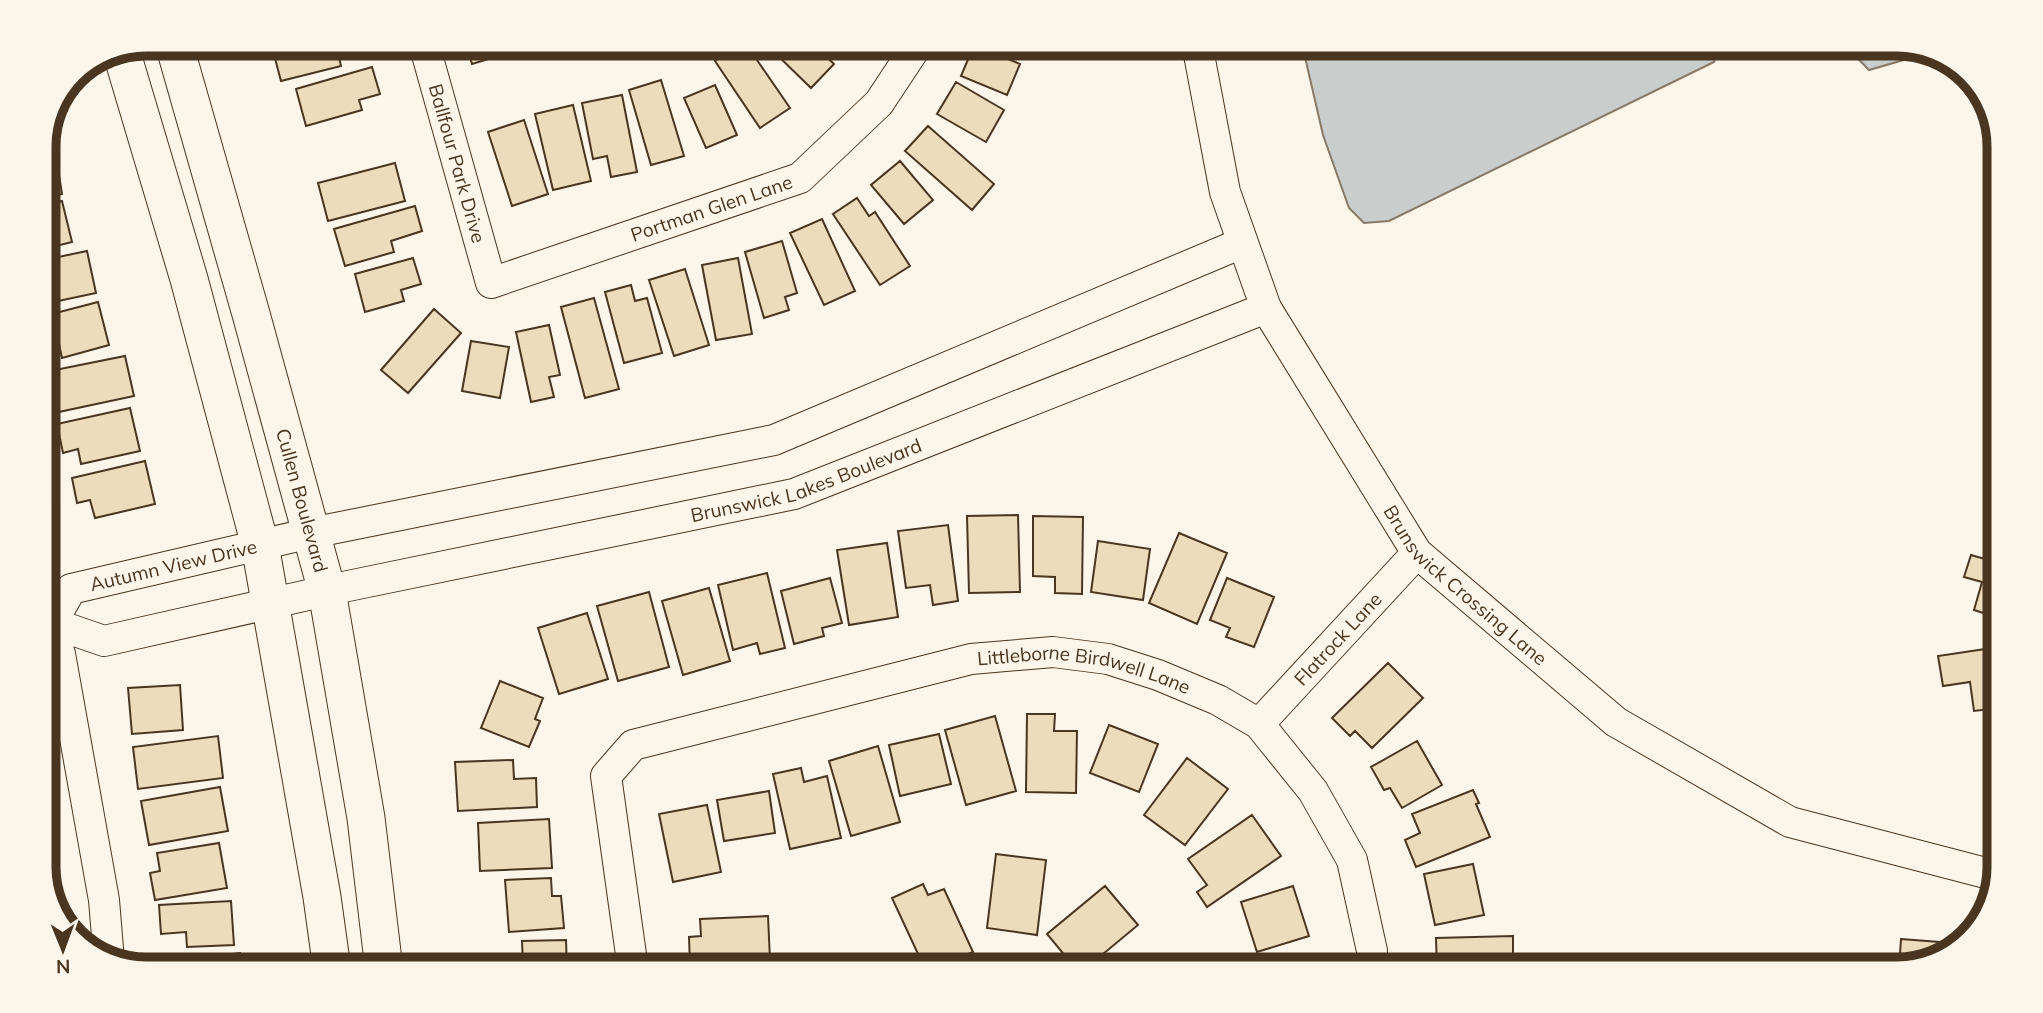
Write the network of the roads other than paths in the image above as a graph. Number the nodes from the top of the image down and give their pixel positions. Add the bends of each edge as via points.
1 (177, 56) edge
2 (427, 56) edge
3 (910, 56) edge
4 (1200, 56) edge
5 (124, 59) edge
6 (1242, 243) junction
7 (491, 283) joint
8 (1266, 308) junction
9 (311, 533) junction
10 (260, 545) junction
11 (1417, 553) junction
12 (327, 591) junction
13 (272, 603) junction
14 (56, 612) edge
15 (56, 626) edge
16 (56, 644) edge
17 (1259, 724) junction
18 (1986, 873) edge
19 (108, 949) edge
20 (330, 957) edge
21 (383, 957) edge
22 (631, 957) edge
23 (1371, 957) edge

1 - 9 main road, Cullen Boulevard
2 - 7 street, Ballfour Park Drive
3 - 7 street, Portman Glen Lane via 879,103 800,178
4 - 6 street, Brunswick Crossing Lane via 1225,192
5 - 10 main road via 189,279
6 - 8 street, Brunswick Crossing Lane
6 - 9 street via 774,440
8 - 11 street, Brunswick Crossing Lane
8 - 12 street, Brunswick Lakes Boulevard via 794,494
9 - 10 street, Autumn View Drive
9 - 12 main road, Cullen Boulevard
10 - 13 main road
10 - 14 street, Autumn View Drive via 71,589
11 - 17 street, Flatrock Lane
11 - 18 street, Brunswick Crossing Lane via 1616,722 1790,822
12 - 13 street
12 - 21 main road, Cullen Boulevard via 366,818
13 - 15 street via 104,641
13 - 20 main road
16 - 19 street via 104,900
17 - 22 street, Littleborne Birdwell Lane via 1158,674 1108,659 1053,652 971,659 633,745 606,776
17 - 23 street, Littleborne Birdwell Lane via 1313,791 1352,860

